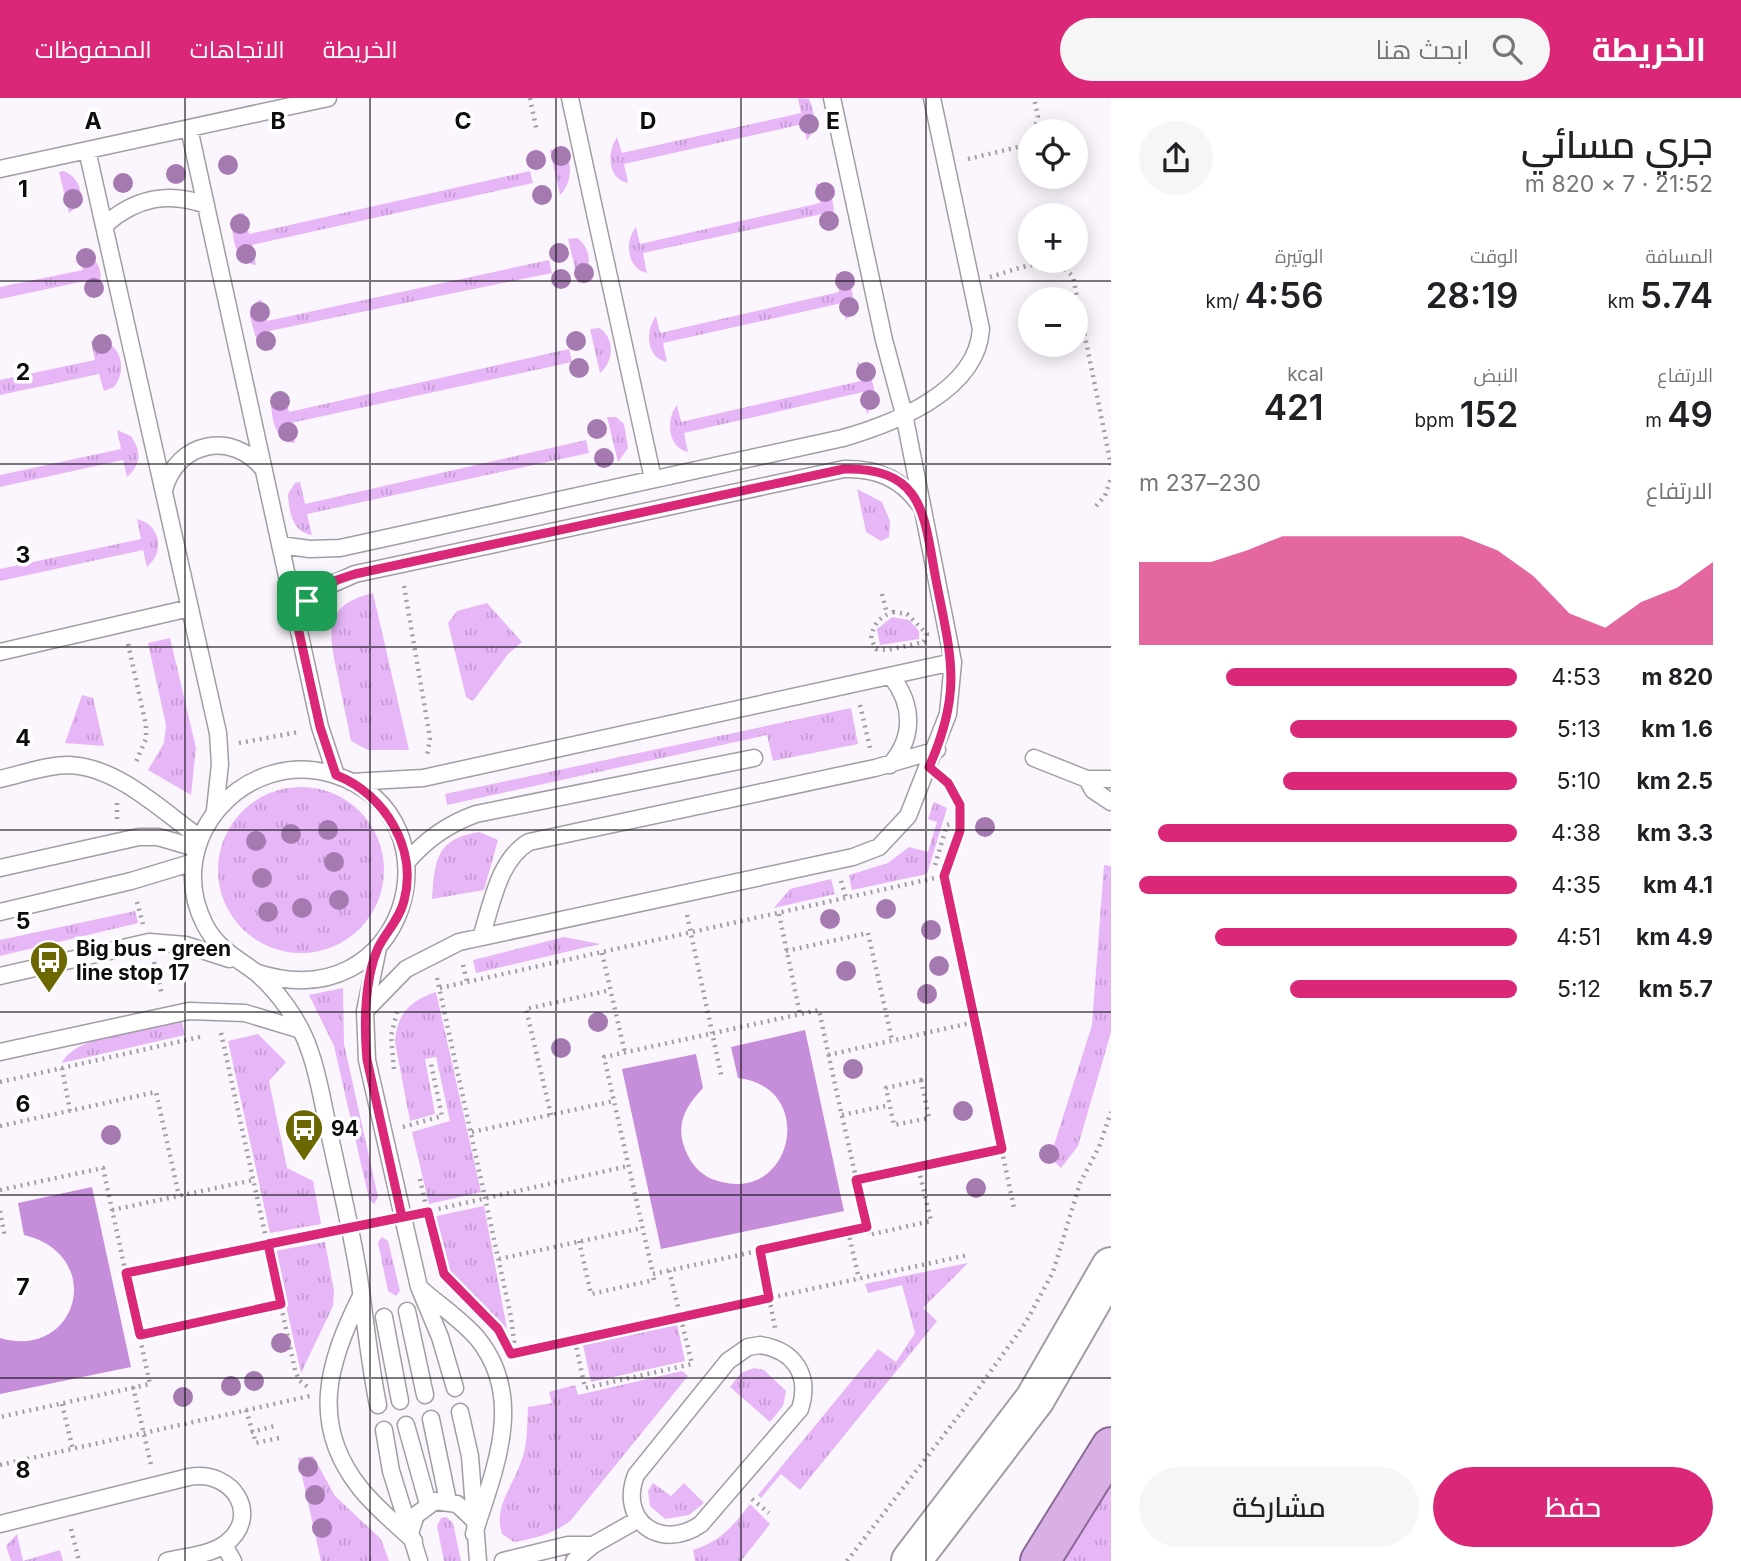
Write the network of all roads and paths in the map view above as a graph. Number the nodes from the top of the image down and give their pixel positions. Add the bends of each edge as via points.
1 (327, 98) edge
2 (530, 98) edge
3 (570, 98) edge
4 (832, 98) edge
5 (932, 98) edge
6 (1034, 98) edge
7 (1037, 119) edge
8 (189, 128) junction
9 (537, 132) dead end
10 (1018, 148) edge
11 (88, 150) junction
12 (946, 163) junction
13 (0, 169) edge
14 (206, 205) junction
15 (106, 224) junction
16 (972, 281) junction
17 (904, 414) junction
18 (1111, 465) edge
19 (265, 472) junction
20 (1111, 478) edge
21 (653, 479) junction
22 (163, 494) junction
23 (1096, 506) dead end
24 (923, 510) junction
25 (280, 545) junction
26 (400, 565) junction
27 (882, 594) dead end
28 (190, 608) junction
29 (295, 614) junction
30 (887, 614) junction
31 (876, 649) junction
32 (0, 652) edge
33 (953, 662) junction
34 (891, 676) junction
35 (862, 682) junction
36 (320, 727) junction
37 (220, 747) junction
38 (937, 750) junction
39 (754, 758) dead end
40 (1034, 758) dead end
41 (883, 766) junction
42 (929, 767) junction
43 (423, 778) junction
44 (0, 779) edge
45 (343, 779) junction
46 (1087, 779) junction
47 (1111, 779) edge
48 (1111, 802) edge
49 (215, 810) junction
50 (960, 826) junction
51 (197, 849) junction
52 (406, 863) junction
53 (935, 865) dead end
54 (0, 868) edge
55 (944, 876) junction
56 (0, 912) edge
57 (779, 914) junction
58 (691, 934) junction
59 (481, 937) junction
60 (378, 948) junction
61 (786, 951) junction
62 (602, 953) junction
63 (236, 961) junction
64 (453, 963) dead end
65 (255, 972) junction
66 (0, 976) edge
67 (425, 978) dead end
68 (467, 982) junction
69 (440, 988) junction
70 (611, 990) junction
71 (398, 1008) dead end
72 (365, 1011) junction
73 (800, 1014) junction
74 (975, 1022) junction
75 (232, 1030) dead end
76 (301, 1030) junction
77 (221, 1032) junction
78 (713, 1034) junction
79 (892, 1040) junction
80 (0, 1052) edge
81 (625, 1053) junction
82 (828, 1055) junction
83 (431, 1064) dead end
84 (62, 1068) junction
85 (722, 1079) dead end
86 (397, 1080) dead end
87 (0, 1082) edge
88 (614, 1101) junction
89 (890, 1105) junction
90 (70, 1111) junction
91 (1111, 1112) edge
92 (404, 1115) dead end
93 (551, 1115) junction
94 (842, 1115) junction
95 (0, 1126) edge
96 (407, 1126) junction
97 (382, 1132) junction
98 (472, 1132) junction
99 (410, 1138) dead end
100 (1002, 1149) junction
101 (628, 1166) junction
102 (918, 1167) junction
103 (419, 1175) dead end
104 (254, 1180) junction
105 (856, 1180) junction
106 (0, 1190) edge
107 (179, 1196) junction
108 (487, 1198) junction
109 (1014, 1208) dead end
110 (112, 1210) junction
111 (0, 1211) edge
112 (428, 1212) junction
113 (402, 1217) junction
114 (325, 1219) dead end
115 (867, 1227) junction
116 (350, 1228) junction
117 (642, 1228) junction
118 (848, 1231) junction
119 (327, 1232) junction
120 (5, 1237) dead end
121 (579, 1241) junction
122 (268, 1244) junction
123 (330, 1245) dead end
124 (760, 1250) junction
125 (968, 1255) dead end
126 (499, 1259) junction
127 (1111, 1267) edge
128 (669, 1270) junction
129 (126, 1273) junction
130 (653, 1274) junction
131 (859, 1279) junction
132 (419, 1287) junction
133 (460, 1291) dead end
134 (361, 1296) junction
135 (769, 1298) junction
136 (281, 1304) junction
137 (407, 1311) junction
138 (384, 1317) junction
139 (681, 1317) junction
140 (140, 1335) junction
141 (575, 1340) junction
142 (507, 1343) dead end
143 (779, 1350) junction
144 (511, 1354) junction
145 (514, 1363) dead end
146 (313, 1376) dead end
147 (133, 1387) junction
148 (455, 1388) dead end
149 (312, 1389) junction
150 (425, 1395) dead end
151 (300, 1398) dead end
152 (400, 1401) dead end
153 (62, 1404) junction
154 (312, 1405) dead end
155 (378, 1405) dead end
156 (246, 1410) junction
157 (460, 1412) dead end
158 (0, 1417) edge
159 (431, 1419) dead end
160 (406, 1425) dead end
161 (275, 1426) dead end
162 (384, 1430) dead end
163 (251, 1432) junction
164 (144, 1433) junction
165 (279, 1438) dead end
166 (1111, 1447) edge
167 (73, 1450) junction
168 (0, 1465) edge
169 (156, 1485) junction
170 (448, 1501) junction
171 (428, 1504) junction
172 (65, 1508) junction
173 (639, 1519) junction
174 (0, 1524) edge
175 (473, 1527) junction
176 (412, 1535) junction
177 (224, 1545) junction
178 (593, 1545) junction
179 (79, 1561) edge
180 (167, 1561) edge
181 (233, 1561) edge
182 (419, 1561) edge
183 (478, 1561) edge
184 (503, 1561) edge
185 (574, 1561) edge
186 (847, 1561) edge
187 (911, 1561) edge
188 (1040, 1561) edge

1 - 8 lane
2 - 9 path
3 - 21 lane
4 - 17 lane
5 - 12 lane
6 - 7 path
8 - 11 lane
8 - 14 lane
10 - 12 path
11 - 13 lane
11 - 15 lane
12 - 16 lane
14 - 15 lane via 179,197 150,199 127,208
14 - 19 lane
15 - 22 lane
16 - 17 lane via 981,330 977,354 951,387
16 - 18 path via 1041,263 1051,262 1068,271 1076,285
17 - 21 lane via 843,438
17 - 24 lane
19 - 22 lane via 257,461 232,446 204,446 176,465
19 - 25 lane
20 - 23 path
21 - 25 lane via 340,548
22 - 28 lane
24 - 26 lane via 898,481 863,468 844,469
24 - 33 lane
25 - 29 lane
26 - 29 lane via 337,580
26 - 43 path via 430,738
27 - 30 path
28 - 32 lane
28 - 37 lane
29 - 36 lane
30 - 31 path via 874,627 871,639
30 - 31 path via 907,614 925,630 926,638 922,643
31 - 35 path via 867,660
33 - 34 lane
33 - 38 lane via 950,705
34 - 35 lane
34 - 41 lane via 907,704 909,726 903,747
35 - 41 path via 859,700
35 - 43 lane
36 - 37 path
36 - 45 lane
37 - 49 lane
38 - 41 lane
38 - 42 lane
39 - 52 lane via 475,814 428,839
40 - 46 lane
41 - 59 lane via 529,842 505,868
42 - 50 path via 955,793
42 - 59 lane via 900,828 866,853
43 - 45 lane
44 - 51 lane via 67,765 89,767 124,783
45 - 49 lane via 303,769 270,773 240,787
45 - 52 lane via 382,807 402,843
46 - 47 lane
46 - 48 lane via 1093,790
49 - 51 lane
50 - 53 path via 947,825
50 - 55 path
51 - 54 lane via 158,837 139,837
51 - 56 lane via 131,881
51 - 63 lane via 193,884 197,906 206,927
52 - 60 lane via 404,900
55 - 57 path
55 - 74 path
57 - 58 path
57 - 61 path
58 - 62 path
58 - 78 path
59 - 72 lane via 432,954 407,969
60 - 65 lane via 362,963 321,980 298,982
60 - 72 lane
61 - 73 path
61 - 79 path via 868,933
62 - 68 path
62 - 70 path
63 - 65 lane
63 - 66 lane via 186,945 149,942
64 - 68 path via 462,961
65 - 76 lane
67 - 69 path via 435,970
68 - 69 path
69 - 98 path
70 - 81 path
70 - 93 path via 527,1009
71 - 86 path via 391,1036
72 - 97 lane via 367,1060
73 - 78 path
73 - 82 path via 819,1010
74 - 79 path
74 - 100 path
75 - 77 path
76 - 80 lane via 245,1013 189,1011
76 - 116 lane
77 - 84 path
77 - 104 path
78 - 81 path
78 - 85 path
79 - 82 path
81 - 88 path via 604,1057
82 - 94 path
83 - 96 path via 442,1116
84 - 87 path
84 - 90 path
88 - 93 path
88 - 101 path
89 - 89 path via 886,1088 921,1080 929,1118 894,1125
89 - 94 path
90 - 95 path
90 - 107 path via 156,1092
91 - 186 path via 1080,1183 1053,1272 1026,1322
92 - 96 path
93 - 98 path
94 - 105 path
96 - 97 path
96 - 99 path
97 - 113 lane
98 - 108 path
100 - 102 path
100 - 109 path
101 - 108 path
101 - 117 path
102 - 105 path
102 - 115 path via 931,1221 868,1235
103 - 112 path
104 - 107 path
104 - 122 path
105 - 115 path
106 - 110 path via 103,1168
107 - 110 path
108 - 112 path
108 - 126 path
110 - 129 path
111 - 120 path
112 - 113 path
112 - 133 path via 441,1267
113 - 132 lane
114 - 119 path
115 - 118 path
116 - 119 path
116 - 134 lane
117 - 121 path
117 - 130 path
118 - 124 path
118 - 131 path
119 - 122 path
119 - 123 path
121 - 126 path
121 - 130 path via 591,1294 654,1280
122 - 129 path
122 - 136 path
124 - 128 path
124 - 135 path
125 - 131 path
126 - 144 path via 513,1329
127 - 187 street via 1035,1399
128 - 130 path
128 - 139 path
129 - 140 path
131 - 135 path
132 - 137 lane via 416,1301
132 - 148 lane
132 - 175 lane via 476,1337 490,1356 505,1402 499,1456
134 - 138 lane via 369,1310
134 - 155 lane
134 - 176 lane via 331,1370 329,1419 351,1476
135 - 139 path
135 - 143 path
136 - 140 path
136 - 149 path via 296,1374
137 - 138 lane
137 - 150 lane
138 - 152 lane
139 - 141 path
139 - 141 path via 692,1364 585,1388
140 - 147 path via 150,1384
141 - 144 path
142 - 144 path
143 - 173 lane via 748,1347 719,1371 636,1475 631,1498
143 - 173 lane via 794,1360 804,1383 804,1396 792,1419 691,1531 658,1533
144 - 145 path
146 - 149 path
147 - 153 path
147 - 164 path
149 - 154 path
151 - 156 path
153 - 158 path
153 - 167 path
156 - 163 path
156 - 164 path
157 - 175 lane via 470,1456
159 - 170 lane
160 - 171 lane
161 - 163 path
162 - 176 lane via 391,1471
163 - 165 path via 256,1443
164 - 167 path
164 - 169 path
166 - 188 highway
167 - 168 path
169 - 172 lane
169 - 177 lane via 203,1475 229,1485 237,1495 240,1523
170 - 171 lane
170 - 175 lane via 466,1510
171 - 176 lane via 416,1515
172 - 174 lane
172 - 179 path
173 - 178 lane
175 - 183 lane
176 - 182 lane
177 - 180 lane
177 - 181 lane
178 - 184 lane via 568,1545
178 - 185 lane

